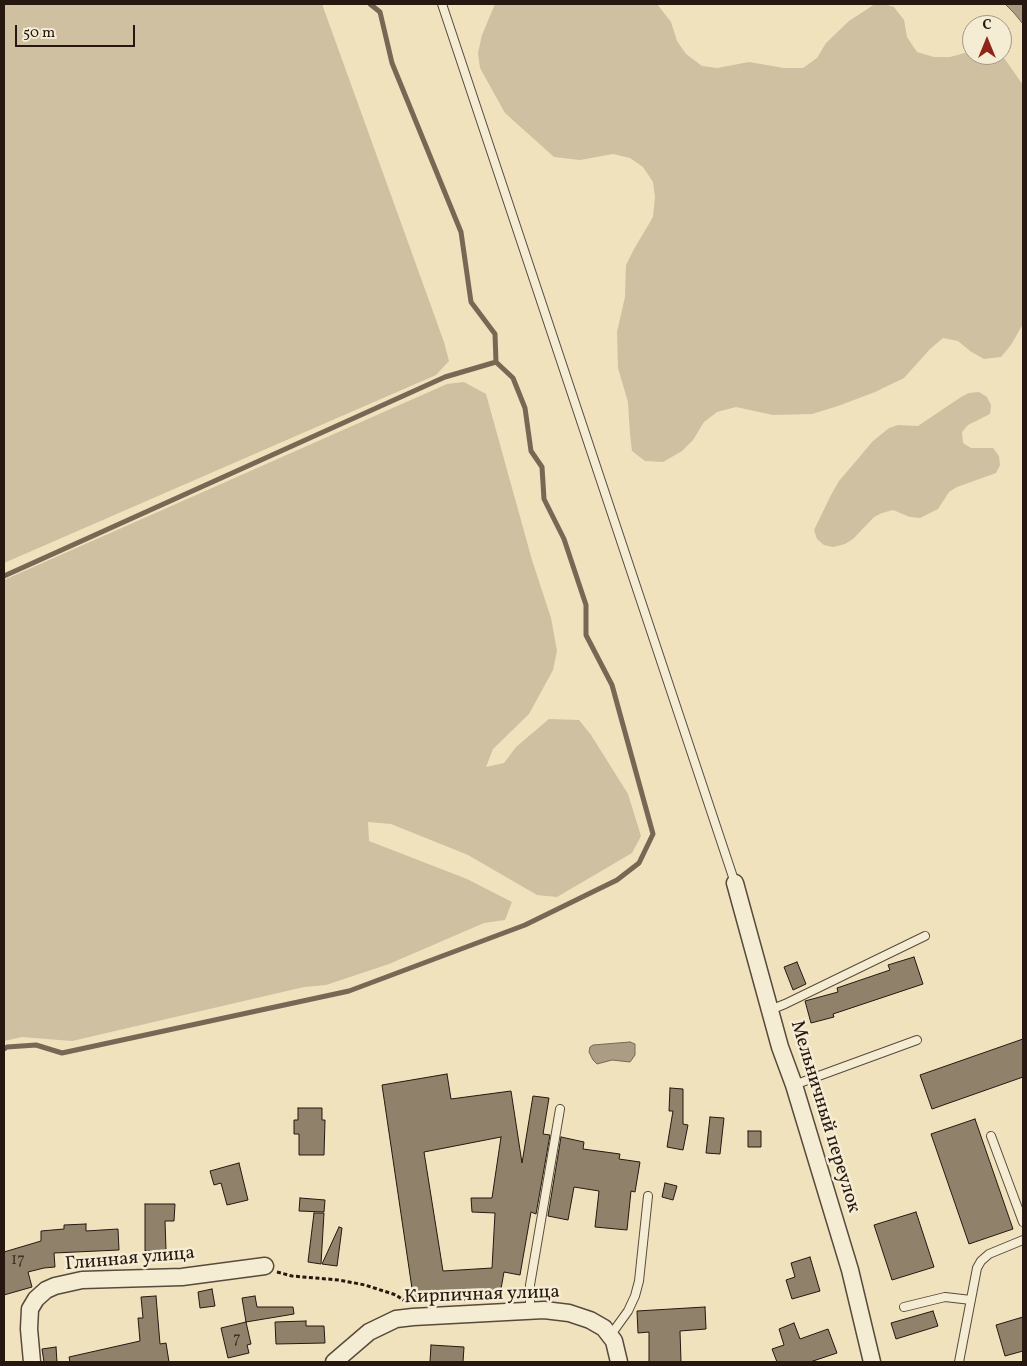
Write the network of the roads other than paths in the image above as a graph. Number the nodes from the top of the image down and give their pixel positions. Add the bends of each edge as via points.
1 (442, 4) edge
2 (735, 883) joint
3 (925, 936) dead end
4 (770, 1010) junction
5 (918, 1040) dead end
6 (794, 1085) junction
7 (560, 1109) dead end
8 (991, 1136) dead end
9 (648, 1196) dead end
10 (1023, 1222) edge
11 (1023, 1240) edge
12 (265, 1266) road end
13 (971, 1300) junction
14 (904, 1307) dead end
15 (530, 1310) junction
16 (610, 1336) junction
17 (32, 1362) edge
18 (334, 1362) edge
19 (619, 1362) edge
20 (872, 1362) edge
21 (959, 1362) edge

1 - 2 lane
2 - 4 street, Мельничный переулок
3 - 4 lane
4 - 6 street, Мельничный переулок
5 - 6 lane
6 - 20 street, Мельничный переулок via 850,1270
7 - 15 lane via 530,1285
8 - 10 lane
9 - 16 lane via 635,1296
11 - 13 lane via 997,1250 981,1261
12 - 17 street, Глинная улица via 182,1277 82,1280 51,1288 36,1298 30,1309
13 - 14 lane via 945,1297
13 - 21 lane
15 - 16 street, Кирпичная улица via 570,1312 604,1328
15 - 18 street, Кирпичная улица via 396,1319 356,1342
16 - 19 street

